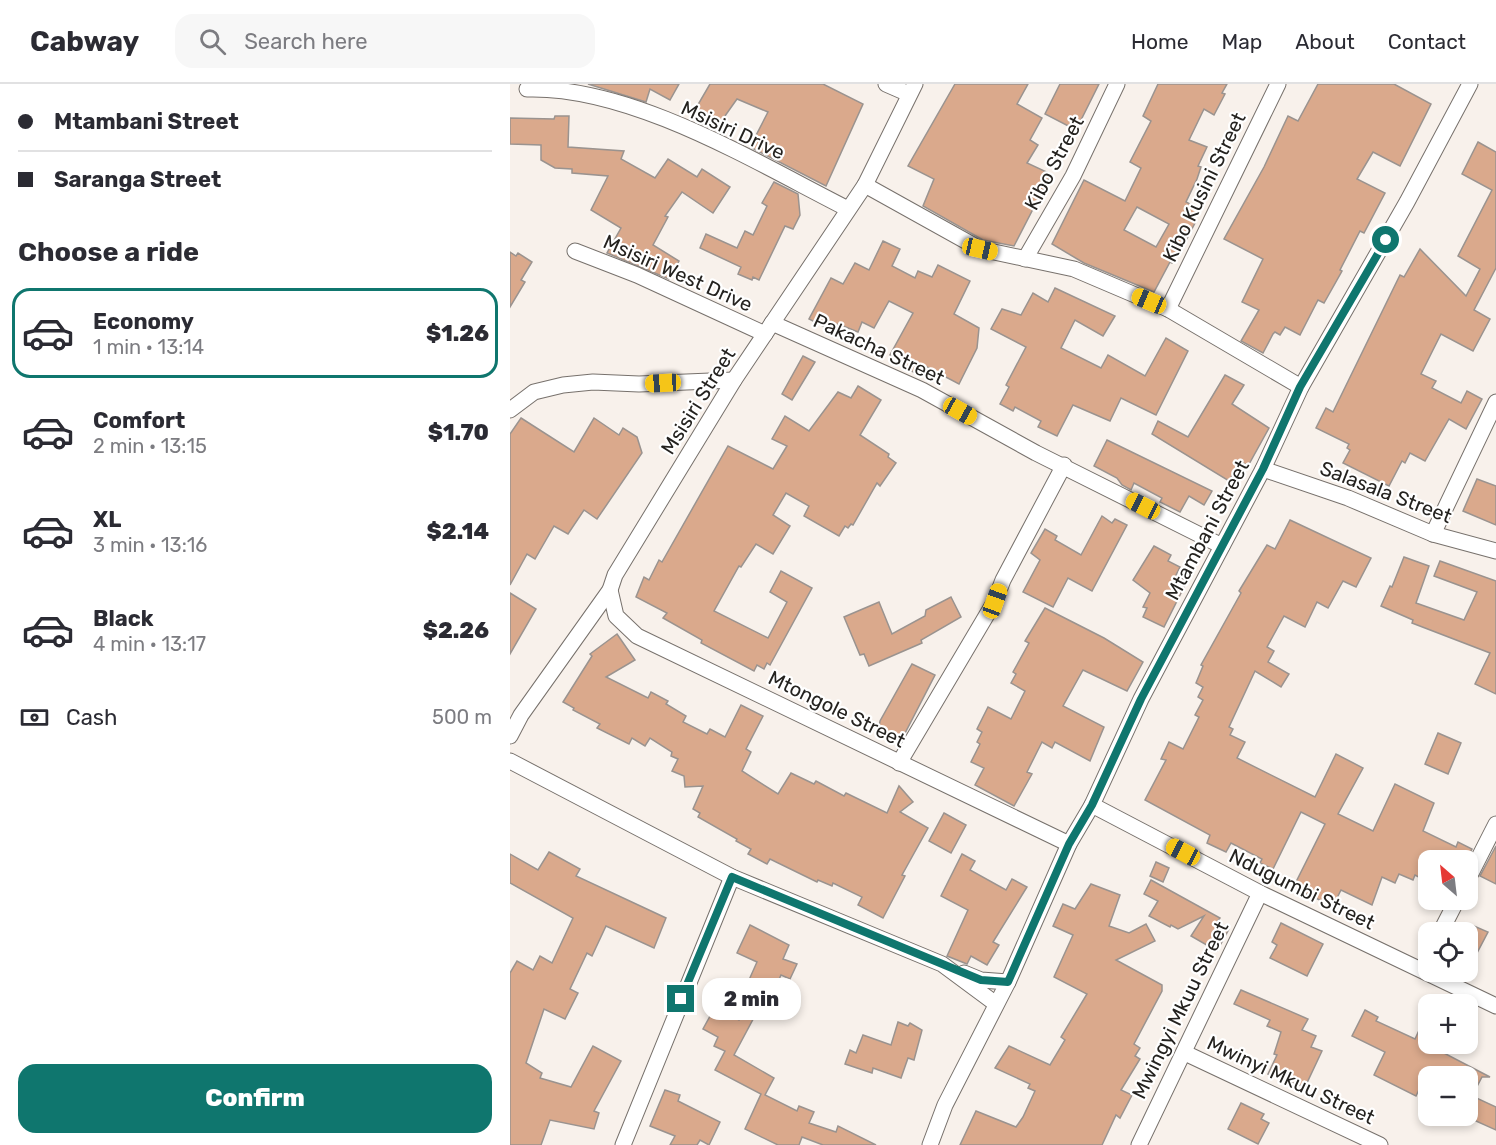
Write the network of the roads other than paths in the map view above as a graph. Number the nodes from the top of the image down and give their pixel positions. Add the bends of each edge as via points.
1 (886, 84) edge
2 (1117, 84) edge
3 (1278, 84) edge
4 (1468, 85) edge
5 (527, 89) dead end
6 (912, 89) edge
7 (865, 185) junction
8 (848, 208) junction
9 (575, 251) dead end
10 (1025, 260) junction
11 (1168, 309) junction
12 (769, 328) junction
13 (734, 380) junction
14 (1300, 387) junction
15 (1496, 402) edge
16 (510, 411) edge
17 (1064, 465) junction
18 (1263, 469) junction
19 (1433, 534) junction
20 (1222, 546) junction
21 (1496, 551) edge
22 (610, 590) junction
23 (510, 736) edge
24 (510, 761) edge
25 (899, 763) junction
26 (1092, 805) junction
27 (1496, 824) edge
28 (1069, 844) junction
29 (1478, 859) edge
30 (732, 877) junction
31 (1260, 893) junction
32 (1418, 960) edge
33 (942, 964) junction
34 (1008, 982) junction
35 (1456, 982) edge
36 (996, 1004) junction
37 (1496, 1006) edge
38 (1185, 1053) junction
39 (630, 1122) junction
40 (622, 1145) edge
41 (635, 1145) edge
42 (930, 1145) edge
43 (1139, 1145) edge
44 (1380, 1145) edge

1 - 6 street
2 - 10 street, Kibo Street via 1073,176
3 - 11 street, Kibo Kusini Street
4 - 14 street, Mtambani Street via 1407,202
5 - 8 street, Msisiri Drive via 553,88 621,103 705,137
6 - 7 street, Msisiri Street
7 - 8 street, Msisiri Street
7 - 10 street via 980,249
8 - 12 street, Msisiri Street
9 - 12 street, Msisiri West Drive
10 - 11 street via 1074,269
11 - 14 street
12 - 13 street, Msisiri Street
12 - 17 street, Pakacha Street via 922,390
13 - 16 street via 563,385 534,392
13 - 22 street, Msisiri Street via 615,575
14 - 18 street, Mtambani Street
15 - 19 street
17 - 20 street, Pakacha Street
17 - 25 street via 995,601
18 - 19 street, Salasala Street via 1348,498
18 - 20 street, Mtambani Street
19 - 21 street, Salasala Street
20 - 26 street, Mtambani Street via 1141,699
22 - 23 street, Msisiri Street
22 - 25 street, Mtongole Street via 616,616 637,636
24 - 30 street
25 - 28 street, Mtongole Street
26 - 28 street, Mtambani Street
26 - 31 street, Ndugumbi Street
27 - 29 street
28 - 34 street, Mtambani Street
30 - 33 street
30 - 39 street
31 - 32 street, Ndugumbi Street
31 - 38 street, Mwingyi Mkuu Street
33 - 34 street via 981,980
33 - 36 street
34 - 36 street, Mtambani Street
35 - 37 street, Ndugumbi Street
36 - 42 street, Mtambani Street via 945,1105
38 - 43 street, Mwingyi Mkuu Street
38 - 44 street, Mwinyi Mkuu Street
39 - 40 street
39 - 41 street

